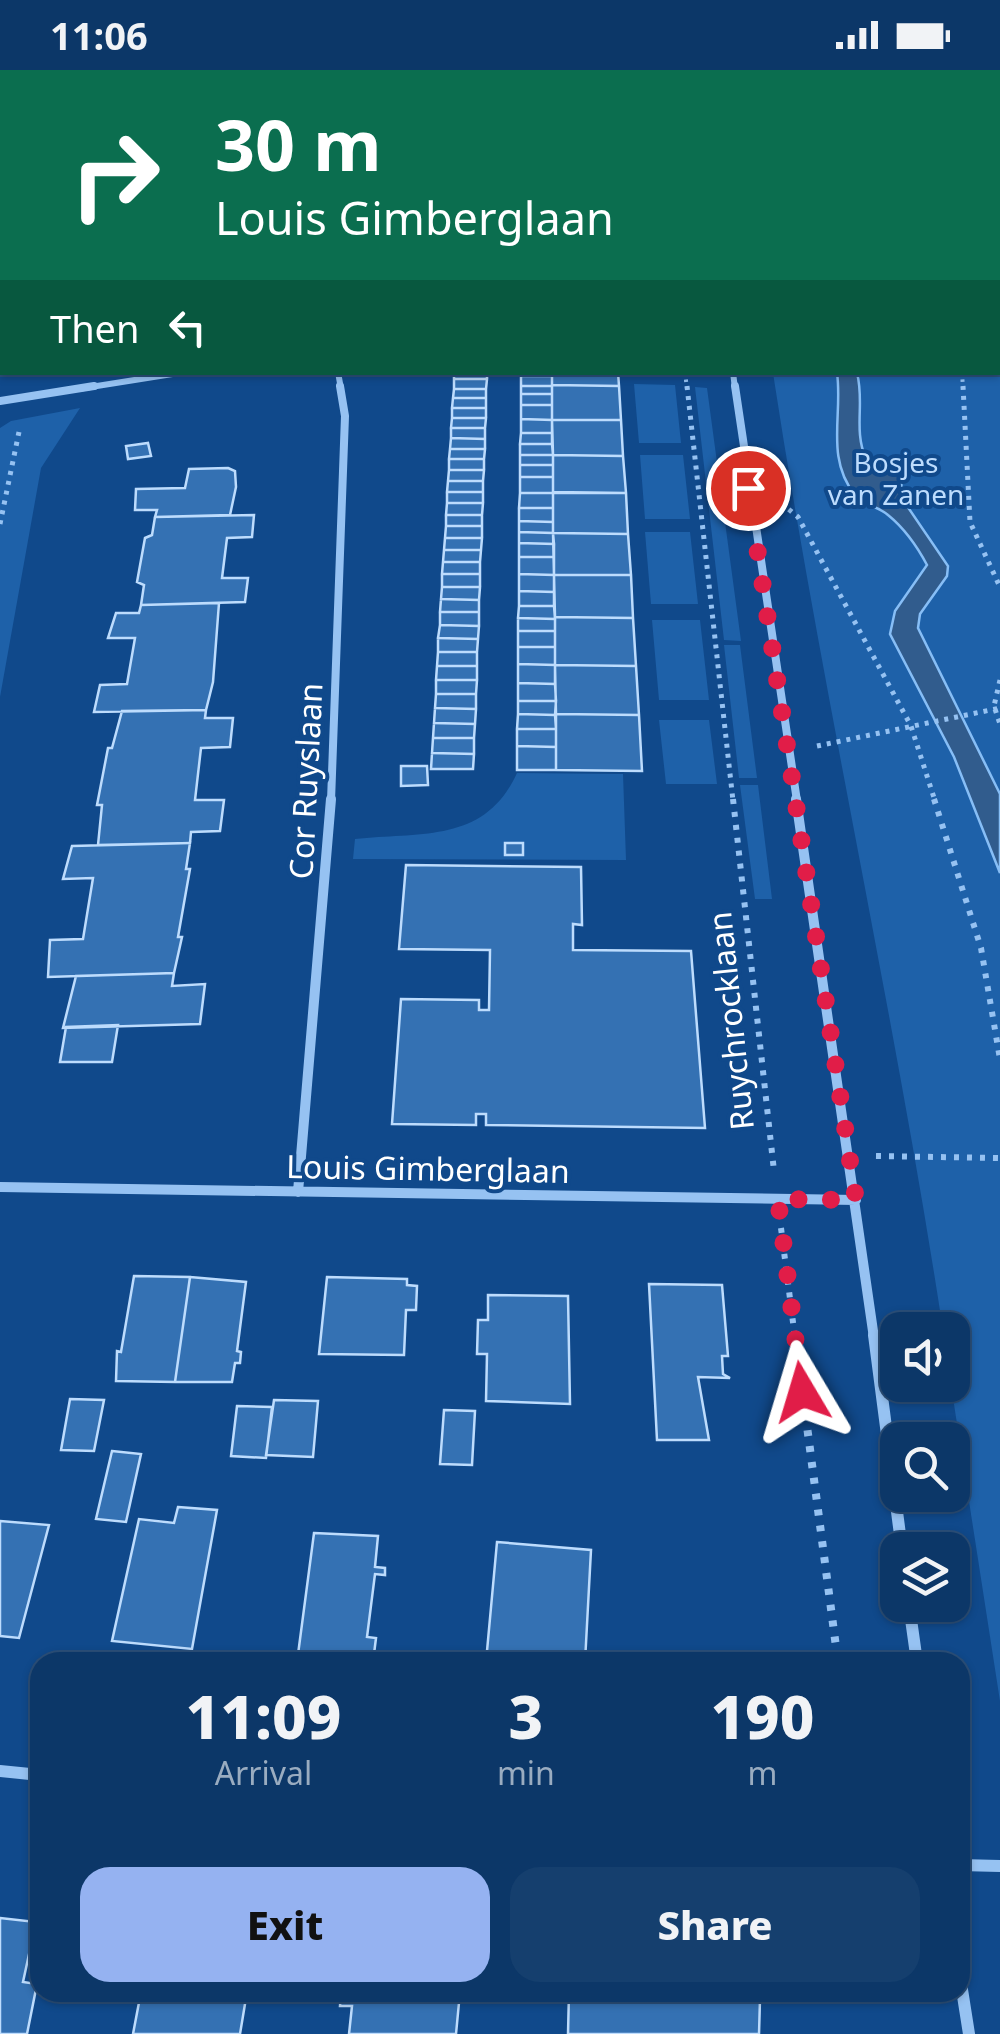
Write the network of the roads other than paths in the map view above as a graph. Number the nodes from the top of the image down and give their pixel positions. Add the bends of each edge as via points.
1 (166, 375) edge
2 (338, 375) edge
3 (734, 375) edge
4 (0, 400) edge
5 (0, 1187) edge
6 (298, 1192) junction
7 (856, 1200) junction
8 (900, 1532) edge
9 (911, 1622) edge
10 (915, 1652) edge
11 (0, 1771) edge
12 (30, 1774) edge
13 (970, 1864) edge
14 (1000, 1866) edge
15 (964, 2002) edge
16 (968, 2034) edge

1 - 4 street
2 - 6 street, Cor Ruyslaan via 345,416 330,831
3 - 7 street
5 - 6 street, Louis Gimberglaan
6 - 7 street, Louis Gimberglaan
7 - 8 street
9 - 10 street
11 - 12 street
13 - 14 street
15 - 16 street

